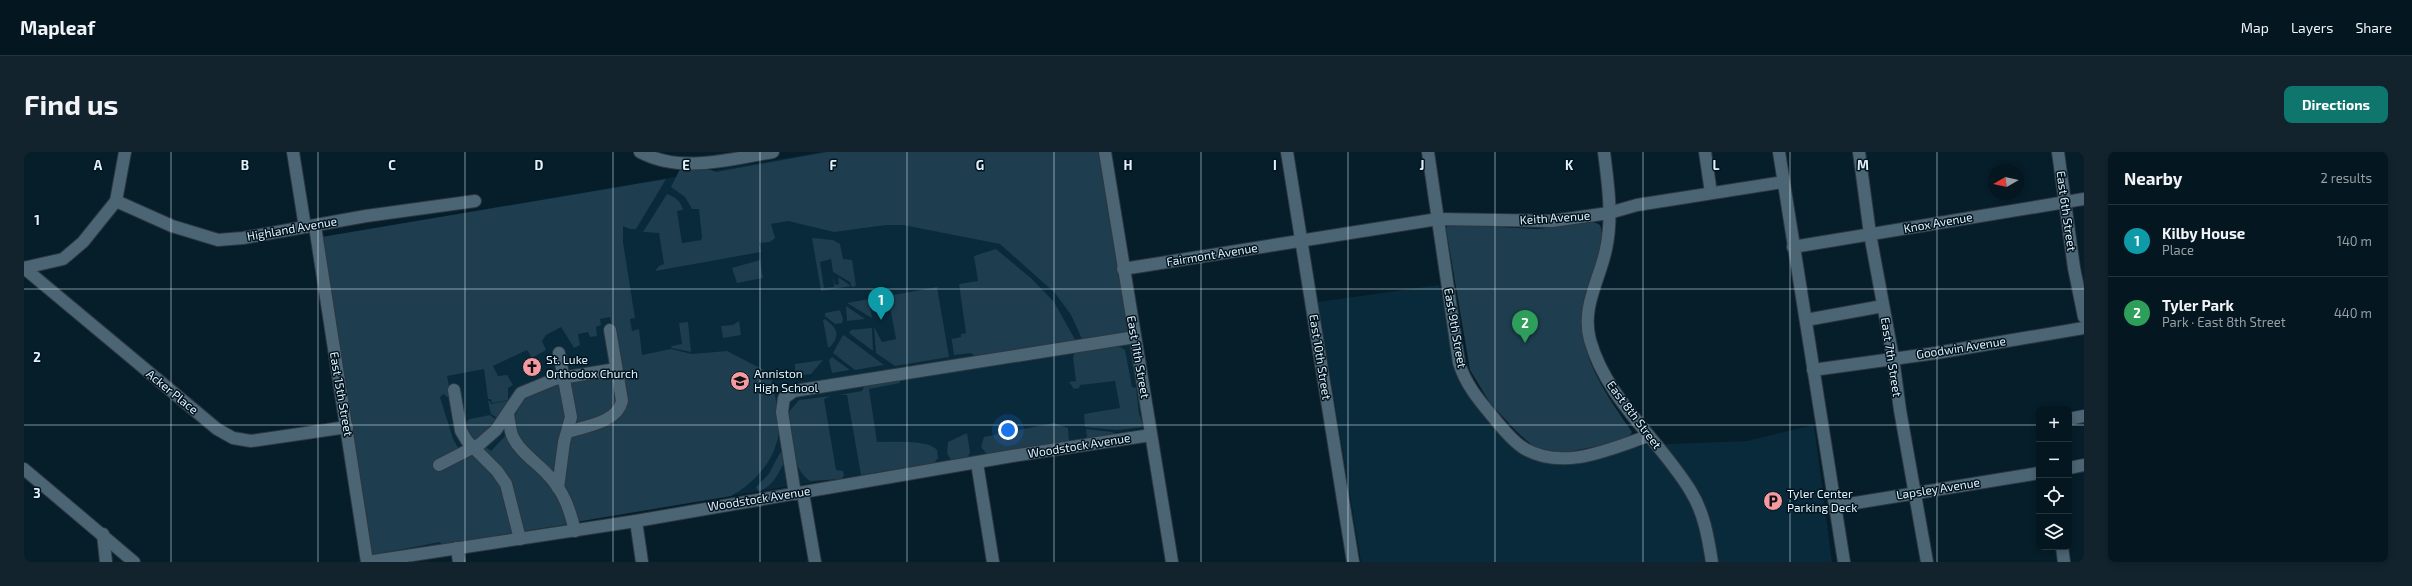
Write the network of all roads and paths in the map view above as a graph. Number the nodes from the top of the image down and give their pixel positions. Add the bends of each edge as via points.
1 (125, 152) edge
2 (293, 152) edge
3 (640, 152) edge
4 (773, 152) edge
5 (1104, 152) edge
6 (1288, 152) edge
7 (1428, 152) edge
8 (1604, 152) edge
9 (1705, 152) edge
10 (1779, 152) edge
11 (1859, 152) edge
12 (2058, 152) edge
13 (719, 156) edge
14 (1783, 182) junction
15 (1711, 193) junction
16 (2084, 199) edge
17 (116, 201) junction
18 (475, 201) dead end
19 (2065, 202) junction
20 (1609, 213) junction
21 (1438, 219) junction
22 (310, 226) junction
23 (1870, 234) junction
24 (1302, 240) junction
25 (1793, 247) junction
26 (24, 268) edge
27 (1123, 269) junction
28 (1883, 306) junction
29 (2084, 317) edge
30 (1806, 320) junction
31 (2084, 328) edge
32 (610, 330) dead end
33 (1135, 337) junction
34 (559, 353) dead end
35 (1893, 358) junction
36 (616, 370) junction
37 (1813, 370) junction
38 (564, 377) junction
39 (454, 390) dead end
40 (508, 414) junction
41 (2084, 416) edge
42 (2072, 418) edge
43 (347, 427) junction
44 (568, 432) junction
45 (1151, 435) junction
46 (1648, 436) junction
47 (474, 448) junction
48 (977, 463) junction
49 (439, 465) dead end
50 (2084, 465) edge
51 (2072, 467) edge
52 (24, 469) edge
53 (2036, 473) edge
54 (558, 488) junction
55 (799, 493) junction
56 (1916, 493) junction
57 (1837, 506) junction
58 (636, 521) junction
59 (575, 531) junction
60 (103, 534) junction
61 (520, 539) junction
62 (457, 548) junction
63 (2062, 550) edge
64 (106, 562) edge
65 (134, 562) edge
66 (367, 562) edge
67 (459, 562) edge
68 (642, 562) edge
69 (815, 562) edge
70 (993, 562) edge
71 (1172, 562) edge
72 (1353, 562) edge
73 (1712, 562) edge
74 (1844, 562) edge
75 (1927, 562) edge
76 (2064, 562) edge

1 - 17 street
2 - 22 street, East 15th Street
3 - 13 street via 651,158 681,165
4 - 13 street
5 - 27 street, East 11th Street
6 - 24 street, East 10th Street
7 - 21 street, East 9th Street
8 - 20 street, East 8th Street
9 - 15 street
10 - 14 street
11 - 23 street, East 7th Street
12 - 19 street, East 6th Street
14 - 15 street, Keith Avenue
14 - 25 street
15 - 20 street, Keith Avenue via 1638,205
16 - 19 street, Knox Avenue
17 - 22 street, Highland Avenue via 172,226 218,240
17 - 26 street via 83,242 63,259
18 - 22 street, Highland Avenue
19 - 23 street, Knox Avenue
19 - 29 street, East 6th Street
20 - 21 street, Keith Avenue via 1532,222
20 - 46 street, East 8th Street via 1606,249 1588,313 1590,338 1608,384
21 - 24 street, Keith Avenue
21 - 46 street, East 9th Street via 1459,363 1472,392 1499,425 1524,448 1540,456 1568,459 1595,454
22 - 43 street, East 15th Street
23 - 25 street, Knox Avenue
23 - 28 street, East 7th Street
24 - 27 street, Fairmont Avenue
24 - 72 street, East 10th Street
25 - 30 street
26 - 43 street, Acker Place via 217,430 233,438 261,440
27 - 33 street, East 11th Street
28 - 30 street
28 - 35 street, East 7th Street
30 - 37 street
31 - 35 street, Goodwin Avenue
32 - 36 street
33 - 45 street, East 11th Street
33 - 55 street via 794,391 784,398 782,412
34 - 38 street
35 - 37 street, Goodwin Avenue
35 - 56 street, East 7th Street
36 - 38 street
36 - 44 street via 622,401 620,407 610,417
37 - 57 street
38 - 40 street via 521,393 514,400
38 - 44 street via 571,417
39 - 47 street via 461,431
40 - 47 street via 496,430
40 - 54 street via 512,436
41 - 42 street
43 - 66 street, East 15th Street
44 - 54 street via 564,442
45 - 48 street, Woodstock Avenue
45 - 71 street, East 11th Street
46 - 73 street, East 8th Street via 1690,490 1698,505 1706,528
47 - 49 street
47 - 61 street via 506,484
48 - 55 street, Woodstock Avenue
48 - 70 street
50 - 51 street
52 - 60 street
53 - 56 street, Lapsley Avenue
54 - 59 street via 570,507
55 - 58 street, Woodstock Avenue
55 - 69 street
56 - 57 street, Lapsley Avenue
56 - 75 street, East 7th Street
57 - 74 street
58 - 59 street, Woodstock Avenue
58 - 68 street
59 - 61 street, Woodstock Avenue
60 - 64 street
60 - 65 street
61 - 62 street, Woodstock Avenue
62 - 66 street, Woodstock Avenue
62 - 67 street
63 - 76 street

